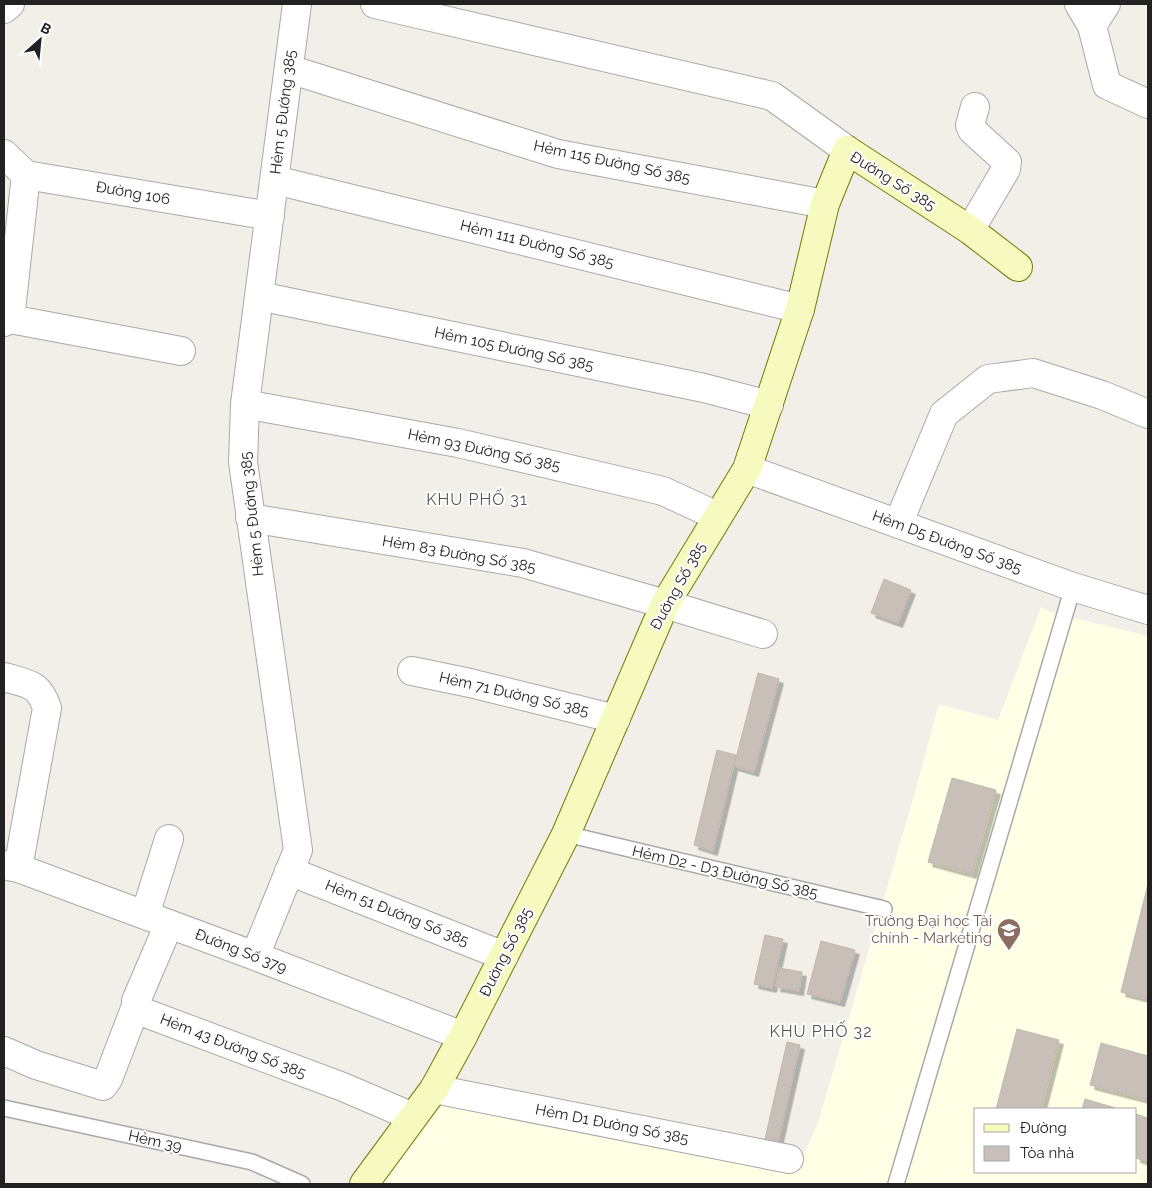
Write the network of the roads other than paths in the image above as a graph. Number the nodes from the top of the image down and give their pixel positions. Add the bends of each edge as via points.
1 (10, 4) edge
2 (297, 4) edge
3 (375, 4) edge
4 (4, 9) edge
5 (1092, 11) edge
6 (289, 69) junction
7 (1148, 104) edge
8 (975, 107) dead end
9 (847, 150) junction
10 (4, 154) edge
11 (26, 175) junction
12 (274, 180) junction
13 (826, 204) junction
14 (270, 216) junction
15 (970, 230) junction
16 (1018, 267) dead end
17 (259, 296) junction
18 (800, 309) junction
19 (7, 320) edge
20 (182, 351) dead end
21 (245, 404) junction
22 (769, 404) junction
23 (1148, 414) edge
24 (747, 469) junction
25 (717, 516) junction
26 (250, 518) junction
27 (898, 524) junction
28 (1073, 587) junction
29 (665, 604) junction
30 (1148, 610) edge
31 (763, 634) dead end
32 (412, 671) dead end
33 (4, 677) edge
34 (616, 719) junction
35 (566, 834) junction
36 (169, 839) dead end
37 (11, 867) edge
38 (289, 871) junction
39 (884, 909) dead end
40 (157, 920) junction
41 (255, 956) junction
42 (504, 956) junction
43 (136, 1006) junction
44 (463, 1036) junction
45 (4, 1051) edge
46 (434, 1089) junction
47 (4, 1108) edge
48 (413, 1117) junction
49 (789, 1159) dead end
50 (302, 1184) edge
51 (364, 1184) edge
52 (896, 1184) edge

1 - 4 street
2 - 6 street, Hẻm 5 Đường 385
3 - 9 street via 772,96
5 - 7 street via 1106,85
6 - 12 street, Hẻm 5 Đường 385
6 - 13 street, Hẻm 115 Đường Số 385 via 558,154
8 - 15 street via 970,125 972,130 1007,162
9 - 13 street, Đường Số 385
9 - 15 street, Đường Số 385
10 - 11 street
11 - 14 street, Đường 106
11 - 19 street
12 - 14 street, Hẻm 5 Đường 385
12 - 18 street, Hẻm 111 Đường Số 385
13 - 18 street, Đường Số 385
14 - 17 street, Hẻm 5 Đường 385
15 - 16 street, Đường Số 385
17 - 21 street, Hẻm 5 Đường 385
17 - 22 street, Hẻm 105 Đường Số 385
18 - 22 street, Đường Số 385
19 - 20 street
21 - 25 street, Hẻm 93 Đường Số 385 via 458,443 663,491
21 - 26 street, Hẻm 5 Đường 385 via 243,462
22 - 24 street, Đường Số 385
23 - 27 street via 1102,394 1033,373 988,379 944,414
24 - 25 street, Đường Số 385
24 - 27 street, Hẻm D5 Đường Số 385
25 - 29 street, Đường Số 385
26 - 29 street, Hẻm 83 Đường Số 385 via 523,563
26 - 38 street, Hẻm 5 Đường 385 via 298,850
27 - 28 street, Hẻm D5 Đường Số 385
28 - 30 street, Hẻm D5 Đường Số 385
28 - 52 lane
29 - 31 street, Hẻm 83 Đường Số 385
29 - 34 street, Đường Số 385
32 - 34 street, Hẻm 71 Đường Số 385
33 - 37 street, Đường Số 379 via 30,684 43,695 47,708
34 - 35 street, Đường Số 385
35 - 39 lane, Hẻm D2 - D3 Đường Số 385
35 - 42 street, Đường Số 385
36 - 40 street
37 - 40 street, Đường Số 379
38 - 41 street, Hẻm 5 Đường 385
38 - 42 street, Hẻm 51 Đường Số 385
40 - 41 street, Đường Số 379
40 - 43 street
41 - 44 street, Đường Số 379
42 - 44 street, Đường Số 385
43 - 45 street via 103,1086 36,1065
43 - 48 street, Hẻm 43 Đường Số 385 via 140,1011 343,1087
44 - 46 street, Đường Số 385
46 - 48 street, Đường Số 385
46 - 49 street, Hẻm D1 Đường Số 385
47 - 50 lane, Hẻm 39 via 252,1162
48 - 51 street, Đường Số 385

